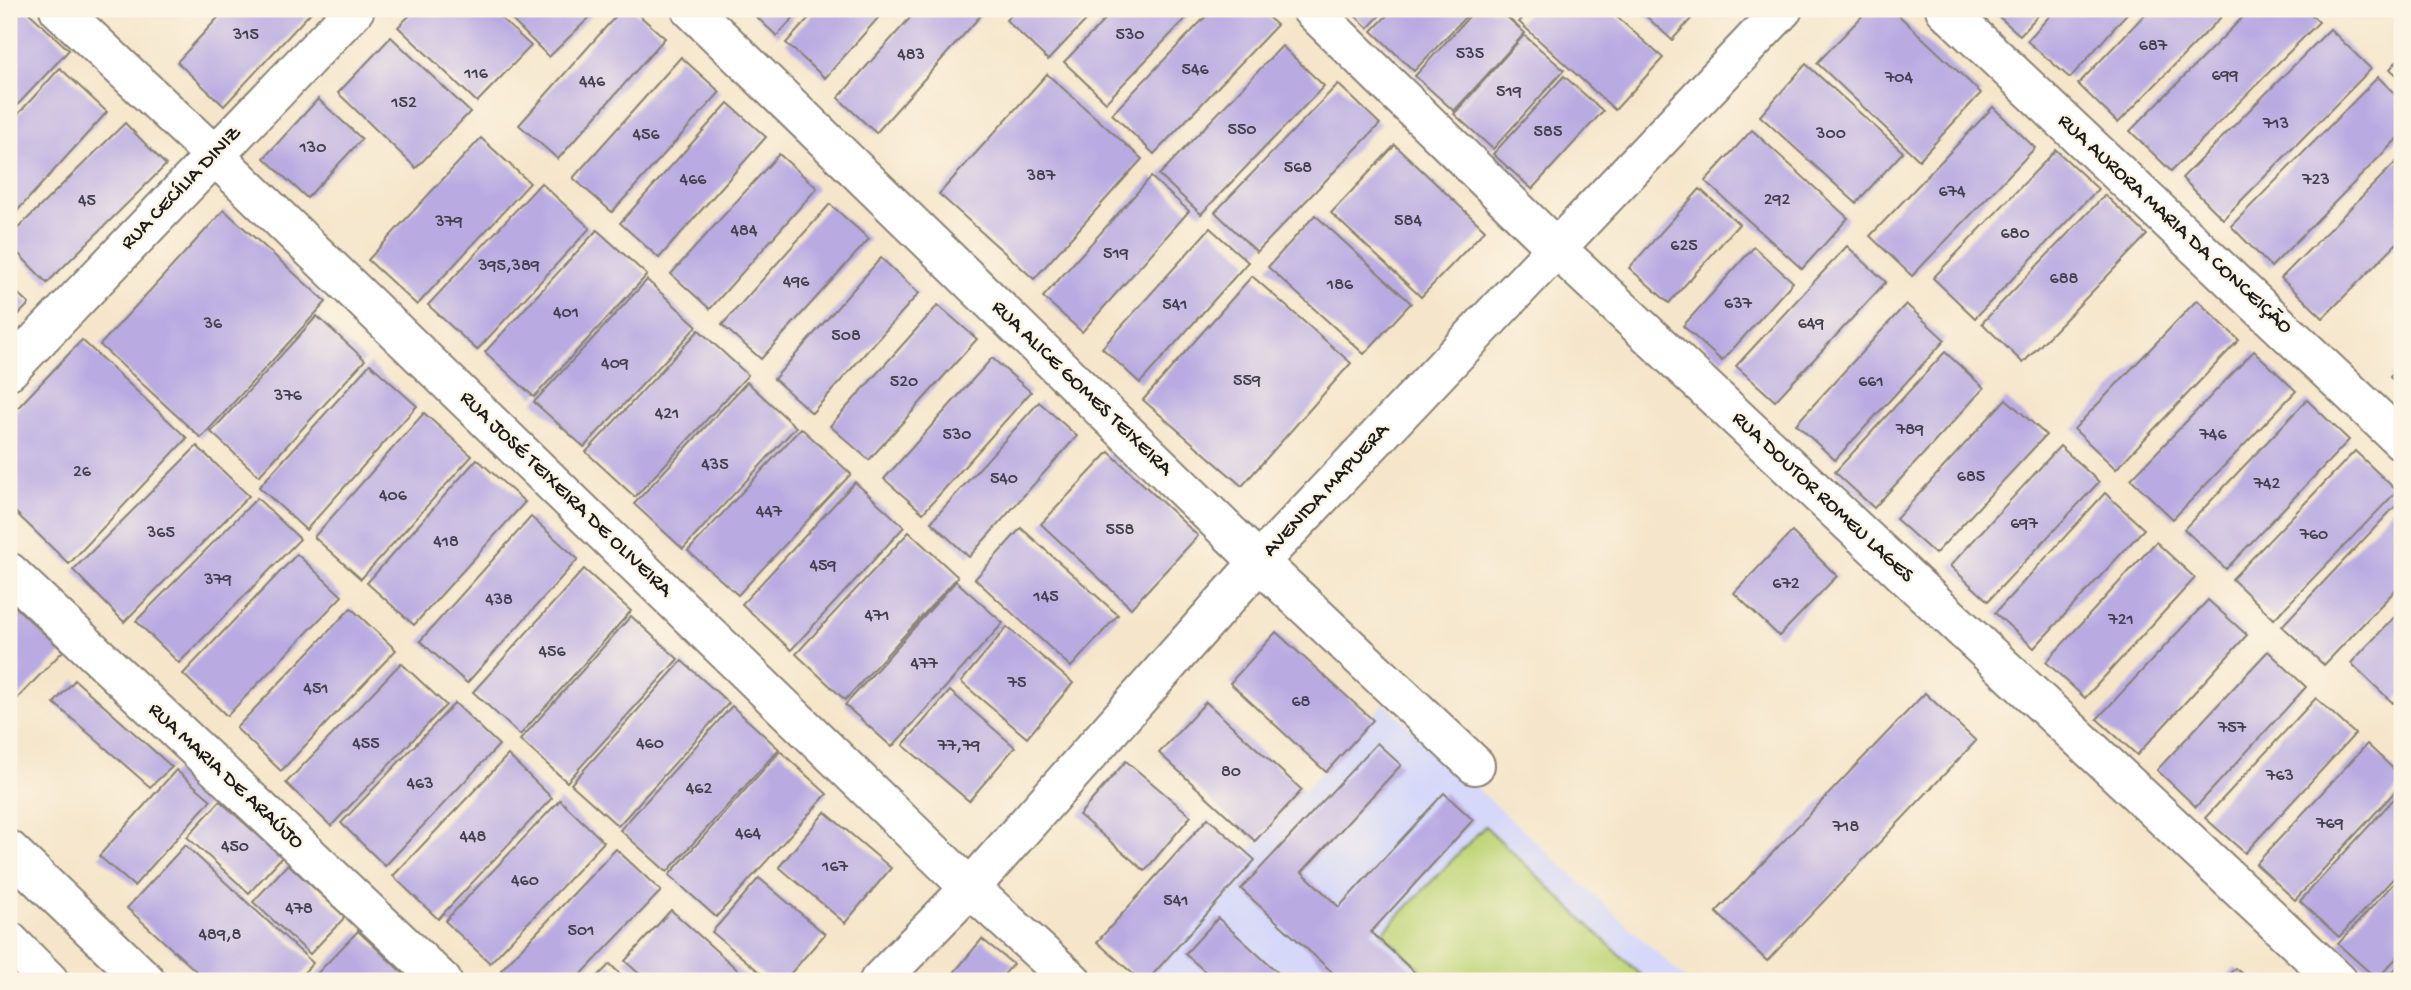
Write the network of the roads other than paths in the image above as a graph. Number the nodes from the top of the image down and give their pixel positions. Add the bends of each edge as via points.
1 (59, 9) edge
2 (355, 9) edge
3 (691, 9) edge
4 (1311, 9) edge
5 (1783, 9) edge
6 (1945, 9) edge
7 (214, 155) junction
8 (1556, 248) junction
9 (9, 370) edge
10 (2402, 441) edge
11 (1259, 562) junction
12 (9, 572) edge
13 (1475, 765) dead end
14 (9, 850) edge
15 (970, 888) junction
16 (9, 941) edge
17 (50, 981) edge
18 (146, 981) edge
19 (442, 981) edge
20 (879, 981) edge
21 (1072, 981) edge
22 (2338, 981) edge

1 - 7 main road, RUA JOSÉ TEIXEIRA DE OLIVEIRA
2 - 7 main road, RUA CECÍLIA DINIZ
3 - 11 main road, RUA ALICE GOMES TEIXEIRA
4 - 8 main road, RUA DOUTOR ROMEU LAGES
5 - 8 main road, AVENIDA MAPUERA
6 - 10 main road, RUA AURORA MARIA DA CONCEIÇÃO
7 - 9 main road, RUA CECÍLIA DINIZ
7 - 15 main road, RUA JOSÉ TEIXEIRA DE OLIVEIRA
8 - 11 main road, AVENIDA MAPUERA
8 - 22 main road, RUA DOUTOR ROMEU LAGES
11 - 13 main road, RUA ALICE GOMES TEIXEIRA
11 - 15 main road, AVENIDA MAPUERA
12 - 19 main road, RUA MARIA DE ARAÚJO
14 - 18 main road
15 - 20 main road, AVENIDA MAPUERA
15 - 21 main road, RUA JOSÉ TEIXEIRA DE OLIVEIRA
16 - 17 main road

